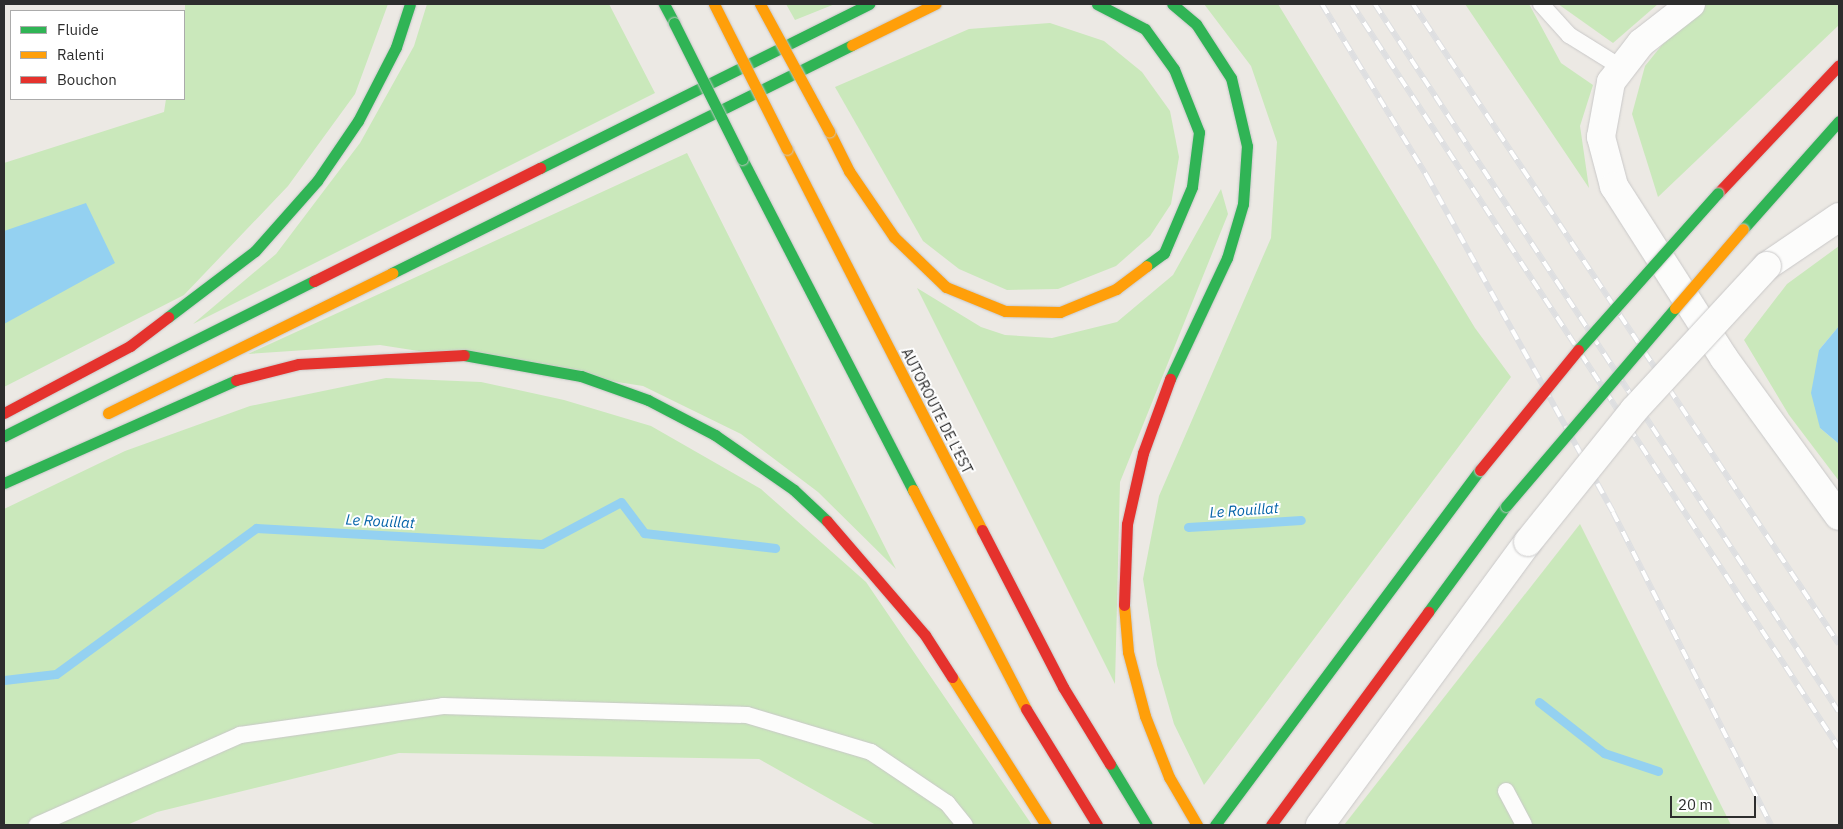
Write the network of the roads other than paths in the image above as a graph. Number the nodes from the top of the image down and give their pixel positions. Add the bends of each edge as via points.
1 (410, 4) edge
2 (664, 4) edge
3 (714, 4) edge
4 (760, 4) edge
5 (869, 4) edge
6 (936, 4) edge
7 (1097, 4) edge
8 (1172, 4) edge
9 (1541, 4) edge
10 (1691, 4) edge
11 (1839, 65) edge
12 (1622, 68) junction
13 (1839, 121) edge
14 (1839, 217) edge
15 (4, 413) edge
16 (93, 420) dead end
17 (4, 436) edge
18 (4, 483) edge
19 (1839, 516) edge
20 (1506, 791) dead end
21 (37, 825) edge
22 (965, 825) edge
23 (1046, 825) edge
24 (1097, 825) edge
25 (1147, 825) edge
26 (1196, 825) edge
27 (1215, 825) edge
28 (1271, 825) edge
29 (1320, 825) edge
30 (1524, 825) edge

1 - 15 main road via 396,47 358,121 317,182 255,251 130,346
2 - 24 main road, bridge via 1026,711
3 - 25 main road, AUTOROUTE DE L’EST, bridge via 1063,687
4 - 7 main road, bridge via 849,171 894,237 946,287 1005,310 1060,312 1116,289 1164,253 1192,187 1199,132 1174,69 1145,29
5 - 17 main road
6 - 16 main road
8 - 26 main road via 1196,24 1231,78 1247,146 1243,204 1227,258 1174,369 1143,453 1127,524 1122,588 1128,652 1145,716 1169,777
9 - 12 lane via 1569,35
10 - 12 street via 1641,43
11 - 27 main road, bridge via 1590,336 1480,470
12 - 19 street via 1611,82 1601,136 1614,186 1724,358
13 - 28 main road, bridge via 1506,506
14 - 29 street, bridge via 1767,266 1634,410 1528,542
18 - 23 main road via 200,393 299,364 454,353 581,376 648,400 715,435 794,490 849,541 925,635
20 - 30 lane
21 - 22 lane via 240,735 443,706 747,715 871,752 947,803

